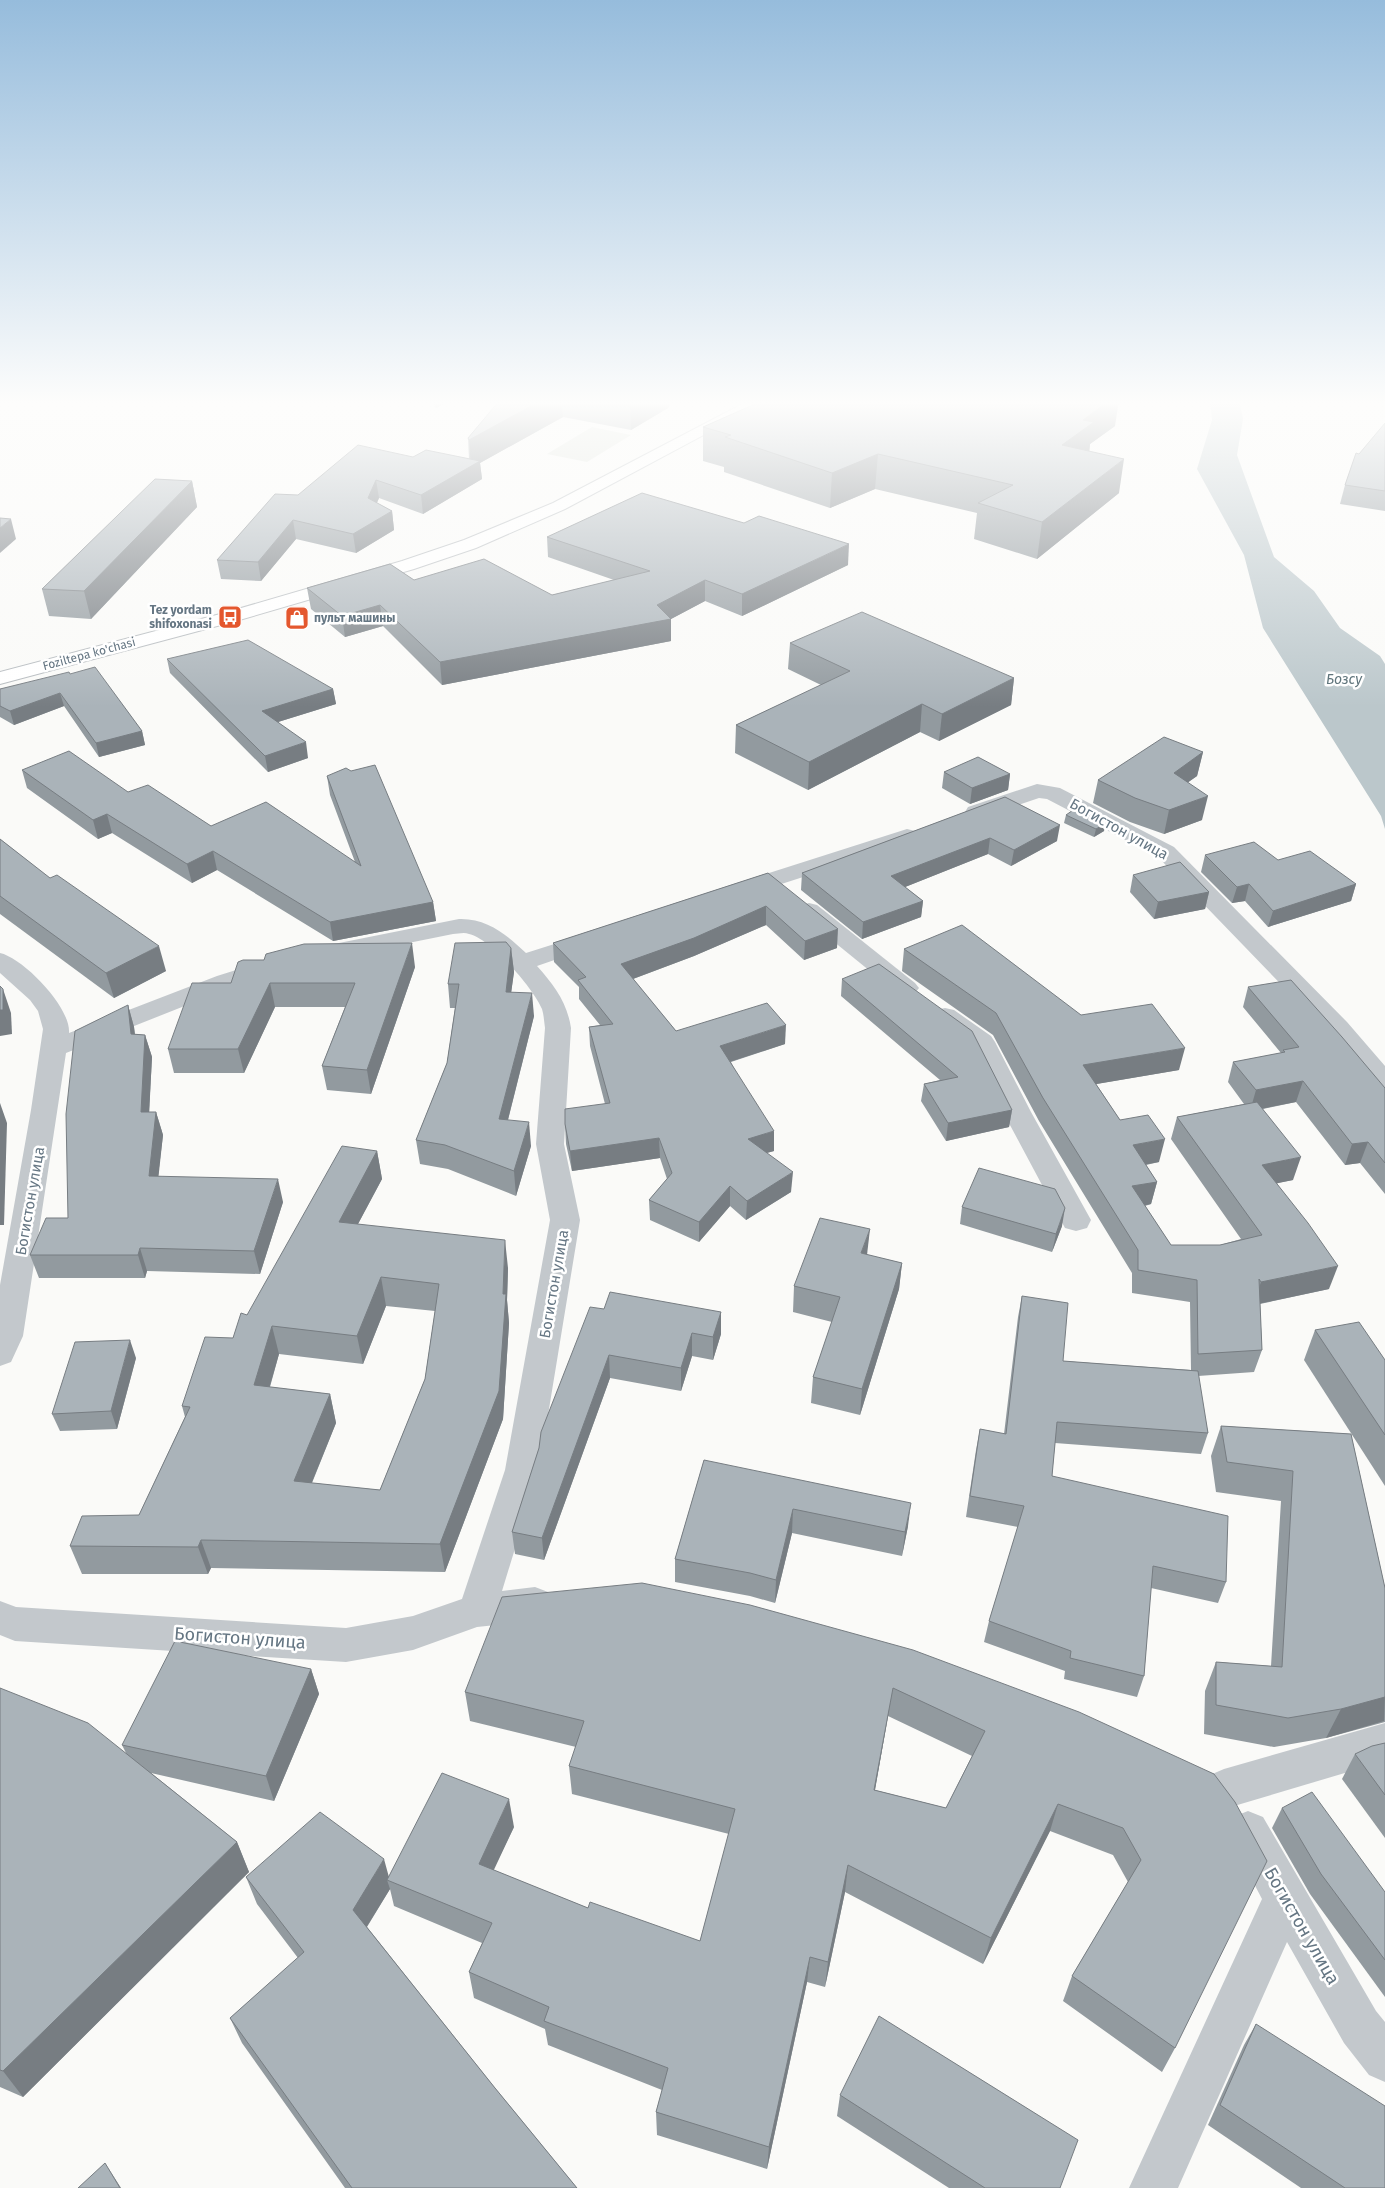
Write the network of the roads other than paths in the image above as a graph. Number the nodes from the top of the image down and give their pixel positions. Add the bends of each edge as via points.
1 (541, 502) edge
2 (566, 502) edge
3 (0, 667) edge
4 (0, 678) edge
5 (956, 819) edge
6 (929, 828) edge
7 (771, 879) junction
8 (716, 898) edge
9 (614, 932) edge
10 (0, 960) edge
11 (522, 963) junction
12 (54, 1048) junction
13 (1385, 1084) edge
14 (1076, 1220) dead end
15 (0, 1353) edge
16 (565, 1602) edge
17 (477, 1610) junction
18 (0, 1618) edge
19 (1385, 1742) edge
20 (1285, 1898) junction
21 (1385, 2060) edge
22 (1153, 2188) edge

1 - 3 main road, Foziltepa ko'chasi via 455,540 397,559 221,610
2 - 4 main road, Foziltepa ko'chasi via 470,544 408,565 230,617
5 - 13 street, Богистон улица via 1037,791 1052,793 1166,852 1338,1028
6 - 7 street
7 - 8 street
7 - 14 street via 887,974 982,1042
9 - 11 street
10 - 12 street, Богистон улица via 39,994 51,1010 56,1029
11 - 12 street, Богистон улица via 481,929 452,927 362,944 226,980
11 - 17 street, Богистон улица via 556,1012 558,1028 550,1144 566,1220 522,1470
12 - 15 street, Богистон улица via 9,1326
16 - 17 street, Богистон улица
17 - 18 street, Богистон улица via 413,1633 346,1645 15,1624
19 - 20 street, Богистон улица via 1211,1783
20 - 21 street, Богистон улица via 1360,2027
20 - 22 street

